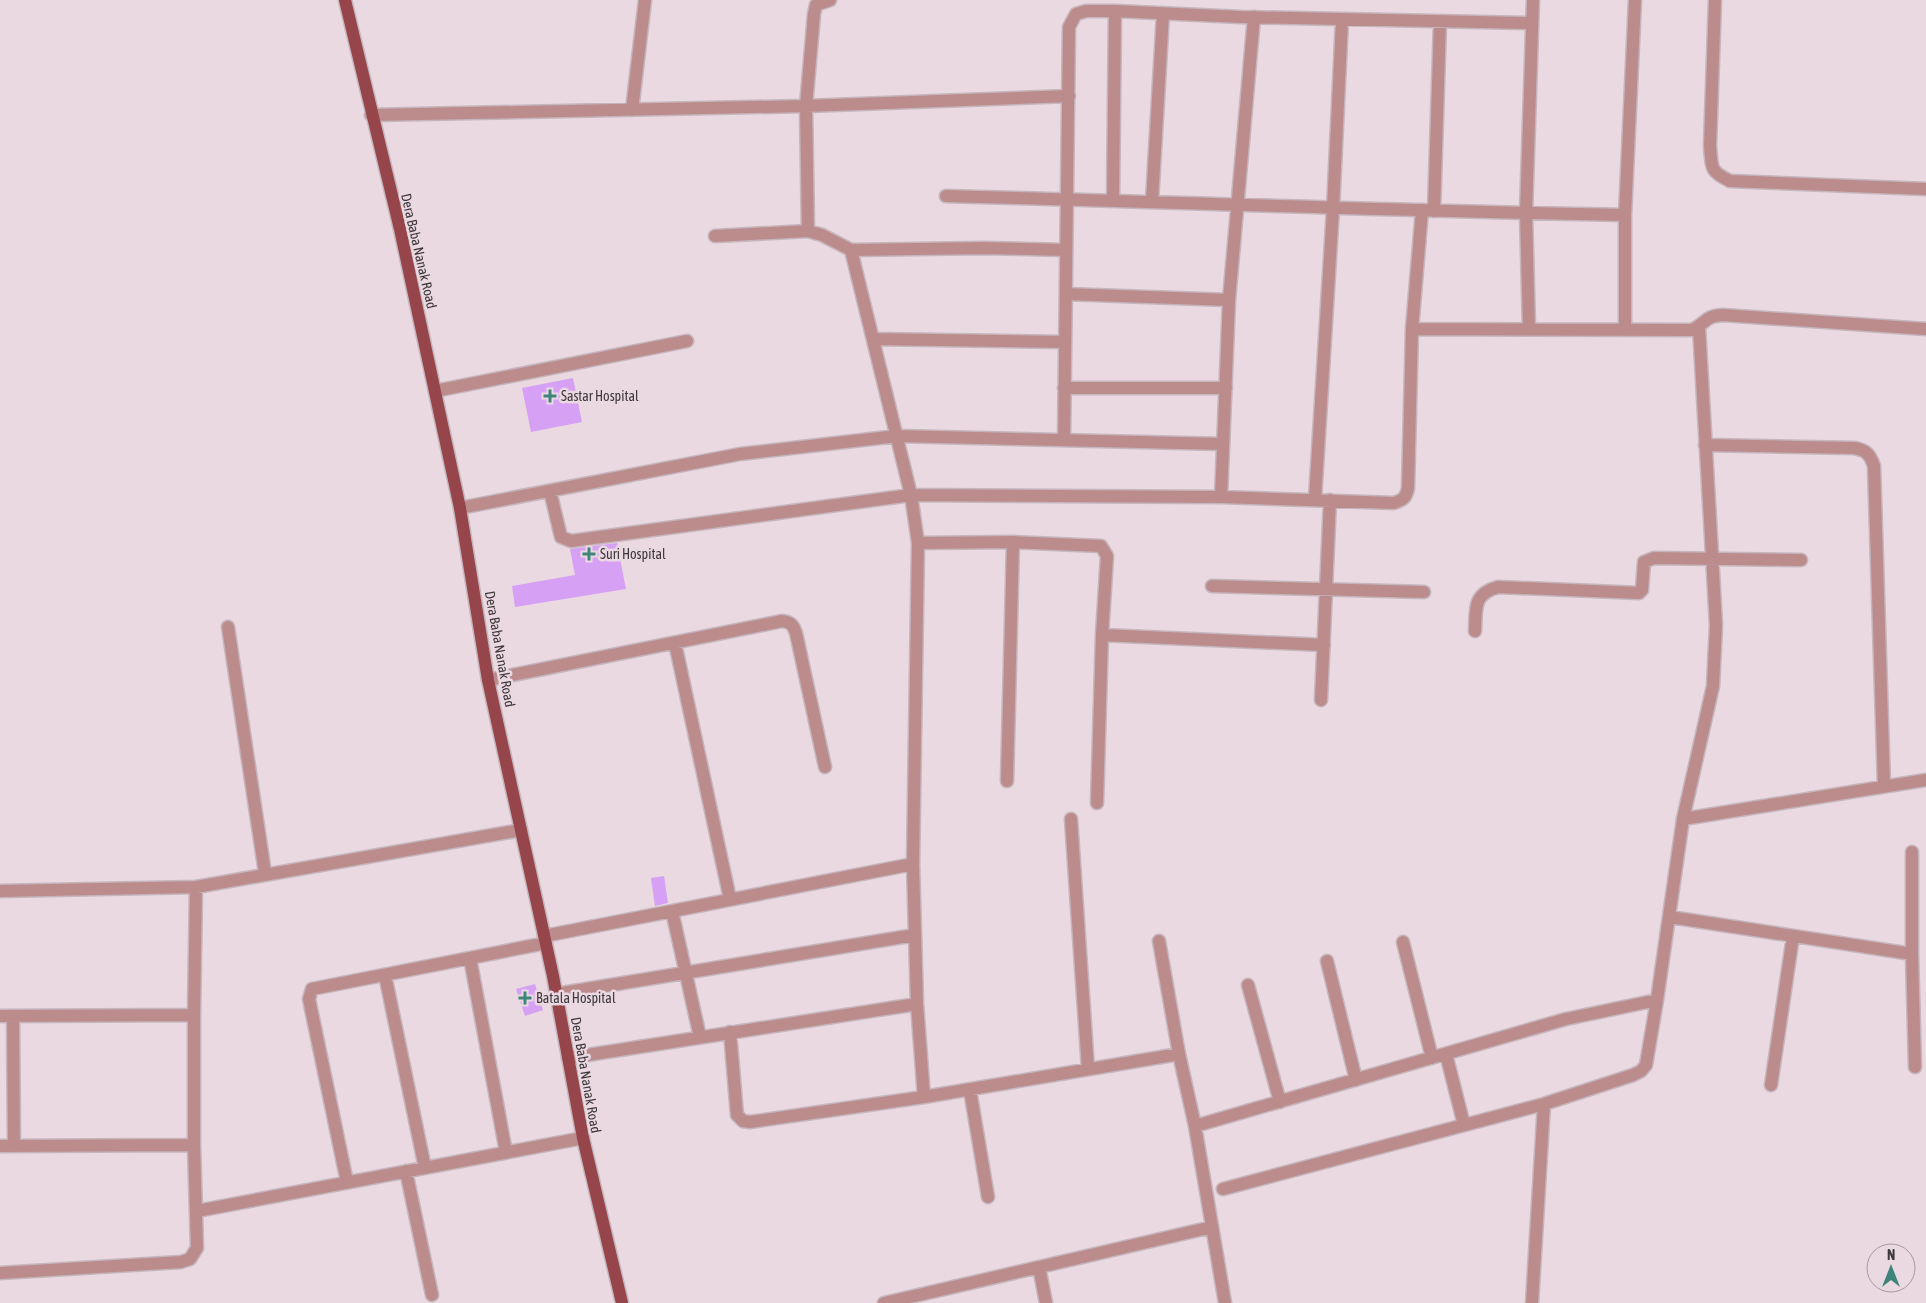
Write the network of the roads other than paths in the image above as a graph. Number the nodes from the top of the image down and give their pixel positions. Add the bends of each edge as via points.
1 (345, 0) edge
2 (644, 0) edge
3 (830, 0) edge
4 (1533, 0) edge
5 (1635, 0) edge
6 (1715, 0) edge
7 (1115, 11) junction
8 (1162, 14) junction
9 (1254, 17) junction
10 (1342, 20) junction
11 (1440, 22) junction
12 (1530, 23) junction
13 (1069, 96) junction
14 (806, 106) junction
15 (632, 110) junction
16 (371, 115) junction
17 (1926, 188) edge
18 (946, 196) dead end
19 (1066, 199) junction
20 (1113, 200) junction
21 (1152, 201) junction
22 (1238, 204) junction
23 (1333, 209) junction
24 (1428, 210) junction
25 (1526, 213) junction
26 (1625, 215) junction
27 (808, 232) junction
28 (715, 236) dead end
29 (851, 250) junction
30 (1066, 250) junction
31 (1066, 294) junction
32 (1229, 300) junction
33 (1699, 327) junction
34 (1412, 329) junction
35 (1528, 329) junction
36 (1625, 329) junction
37 (1926, 329) edge
38 (873, 339) junction
39 (688, 341) dead end
40 (1065, 342) junction
41 (1064, 388) junction
42 (1226, 388) junction
43 (435, 391) junction
44 (897, 436) junction
45 (1064, 440) junction
46 (1224, 444) junction
47 (1705, 445) junction
48 (550, 491) junction
49 (911, 495) junction
50 (1221, 496) junction
51 (1315, 499) junction
52 (1330, 500) junction
53 (460, 508) junction
54 (1013, 542) junction
55 (918, 543) junction
56 (1711, 558) junction
57 (1801, 560) dead end
58 (1212, 586) dead end
59 (1326, 590) junction
60 (1424, 592) dead end
61 (228, 627) dead end
62 (1475, 631) dead end
63 (1102, 635) junction
64 (675, 643) junction
65 (1324, 645) junction
66 (488, 680) junction
67 (1322, 700) dead end
68 (825, 767) dead end
69 (1926, 780) edge
70 (1007, 781) dead end
71 (1884, 786) junction
72 (1097, 803) dead end
73 (1071, 819) dead end
74 (1683, 819) junction
75 (521, 830) junction
76 (1912, 852) dead end
77 (913, 864) junction
78 (265, 874) junction
79 (196, 887) junction
80 (0, 891) edge
81 (730, 900) junction
82 (672, 911) junction
83 (1670, 916) junction
84 (915, 935) junction
85 (1793, 936) junction
86 (545, 939) junction
87 (1159, 940) dead end
88 (1403, 942) dead end
89 (1912, 954) junction
90 (470, 958) junction
91 (1327, 961) dead end
92 (686, 972) junction
93 (385, 975) junction
94 (1248, 985) dead end
95 (556, 994) junction
96 (1657, 1000) junction
97 (917, 1004) junction
98 (194, 1015) junction
99 (6, 1016) edge
100 (730, 1032) junction
101 (700, 1037) junction
102 (1179, 1054) junction
103 (1446, 1054) junction
104 (568, 1058) junction
105 (1432, 1058) junction
106 (1915, 1067) dead end
107 (1088, 1070) junction
108 (1356, 1080) junction
109 (1771, 1085) dead end
110 (970, 1090) junction
111 (924, 1097) junction
112 (1280, 1102) junction
113 (1544, 1104) junction
114 (1464, 1125) junction
115 (1195, 1126) junction
116 (583, 1138) junction
117 (194, 1145) junction
118 (0, 1146) edge
119 (14, 1146) junction
120 (506, 1152) junction
121 (425, 1168) junction
122 (406, 1171) junction
123 (347, 1182) junction
124 (1223, 1188) dead end
125 (988, 1197) dead end
126 (197, 1211) junction
127 (1212, 1227) junction
128 (1039, 1267) junction
129 (0, 1273) edge
130 (432, 1295) dead end
131 (622, 1303) edge
132 (884, 1303) edge
133 (1046, 1303) edge
134 (1225, 1303) edge
135 (1532, 1303) edge

1 - 16 main road, Dera Baba Nanak Road
2 - 15 street
3 - 14 street via 819,3 815,8
4 - 12 street
5 - 26 street
6 - 17 street via 1710,146 1712,168 1716,174 1730,181
7 - 8 street
7 - 13 street via 1080,12 1072,20 1069,26
7 - 20 street
8 - 9 street
8 - 21 street
9 - 10 street
9 - 22 street
10 - 11 street
10 - 23 street
11 - 12 street
11 - 24 street
12 - 25 street
13 - 14 street
13 - 19 street
14 - 15 street
14 - 27 street
15 - 16 street
16 - 43 main road, Dera Baba Nanak Road
18 - 19 street
19 - 20 street
19 - 30 street
20 - 21 street
21 - 22 street
22 - 23 street
22 - 32 street
23 - 24 street
23 - 51 street
24 - 25 street
24 - 34 street
25 - 26 street
25 - 35 street
26 - 36 street
27 - 28 street
27 - 29 street via 822,235
29 - 30 street
29 - 38 street
30 - 31 street
31 - 32 street
31 - 40 street
32 - 42 street
33 - 36 street via 1682,330
33 - 37 street via 1706,319 1724,315
33 - 47 street
34 - 35 street
34 - 52 street via 1406,496 1394,503
35 - 36 street
38 - 40 street
38 - 44 street
39 - 43 street
40 - 41 street
41 - 42 street
41 - 45 street
42 - 46 street
43 - 53 main road, Dera Baba Nanak Road
44 - 45 street
44 - 48 street via 740,454
44 - 49 street
45 - 46 street
46 - 50 street
47 - 56 street
47 - 71 street via 1854,448 1864,450 1870,456 1874,466
48 - 49 street via 561,537 572,541
48 - 53 street
49 - 50 street
49 - 55 street
50 - 51 street
51 - 52 street
52 - 59 street
53 - 66 main road, Dera Baba Nanak Road
54 - 55 street
54 - 63 street via 1101,546 1106,556
54 - 70 street
55 - 77 street
56 - 57 street
56 - 62 street via 1648,559 1644,562 1639,593 1498,587 1486,590 1476,608
56 - 74 street via 1716,625 1713,686
58 - 59 street
59 - 60 street
59 - 65 street
61 - 78 street
63 - 65 street
63 - 72 street
64 - 66 street
64 - 68 street via 789,621 796,633
64 - 81 street
65 - 67 street
66 - 75 main road, Dera Baba Nanak Road
69 - 71 street
71 - 74 street
73 - 107 street
74 - 83 street
75 - 78 street
75 - 86 main road, Dera Baba Nanak Road
76 - 89 street
77 - 81 street
77 - 84 street
78 - 79 street
79 - 80 street
79 - 98 street
81 - 82 street
82 - 86 street
82 - 92 street
83 - 85 street
83 - 96 street
84 - 92 street
84 - 97 street
85 - 89 street
85 - 109 street
86 - 90 street
86 - 95 main road, Dera Baba Nanak Road
87 - 102 street
88 - 105 street
89 - 106 street
90 - 93 street
90 - 120 street
91 - 108 street
92 - 95 street
92 - 101 street
93 - 121 street
93 - 123 street via 317,987 309,993
94 - 112 street
95 - 104 main road, Dera Baba Nanak Road
96 - 103 street via 1566,1020
96 - 113 street via 1649,1055 1641,1071
97 - 100 street
97 - 111 street
98 - 99 street
98 - 117 street
99 - 119 street
100 - 101 street
100 - 111 street via 737,1114 742,1121
101 - 104 street
102 - 107 street
102 - 115 street
103 - 105 street
103 - 114 street
104 - 116 main road, Dera Baba Nanak Road
105 - 108 street
107 - 110 street
108 - 112 street
110 - 111 street
110 - 125 street
112 - 115 street
113 - 114 street
113 - 135 street
114 - 124 street
115 - 127 street
116 - 120 street
116 - 131 main road, Dera Baba Nanak Road
117 - 119 street
117 - 126 street
118 - 119 street
120 - 121 street
121 - 122 street
122 - 123 street
122 - 130 street
123 - 126 street
126 - 129 street via 197,1248 190,1259 181,1262
127 - 128 street
127 - 134 street
128 - 132 street
128 - 133 street

